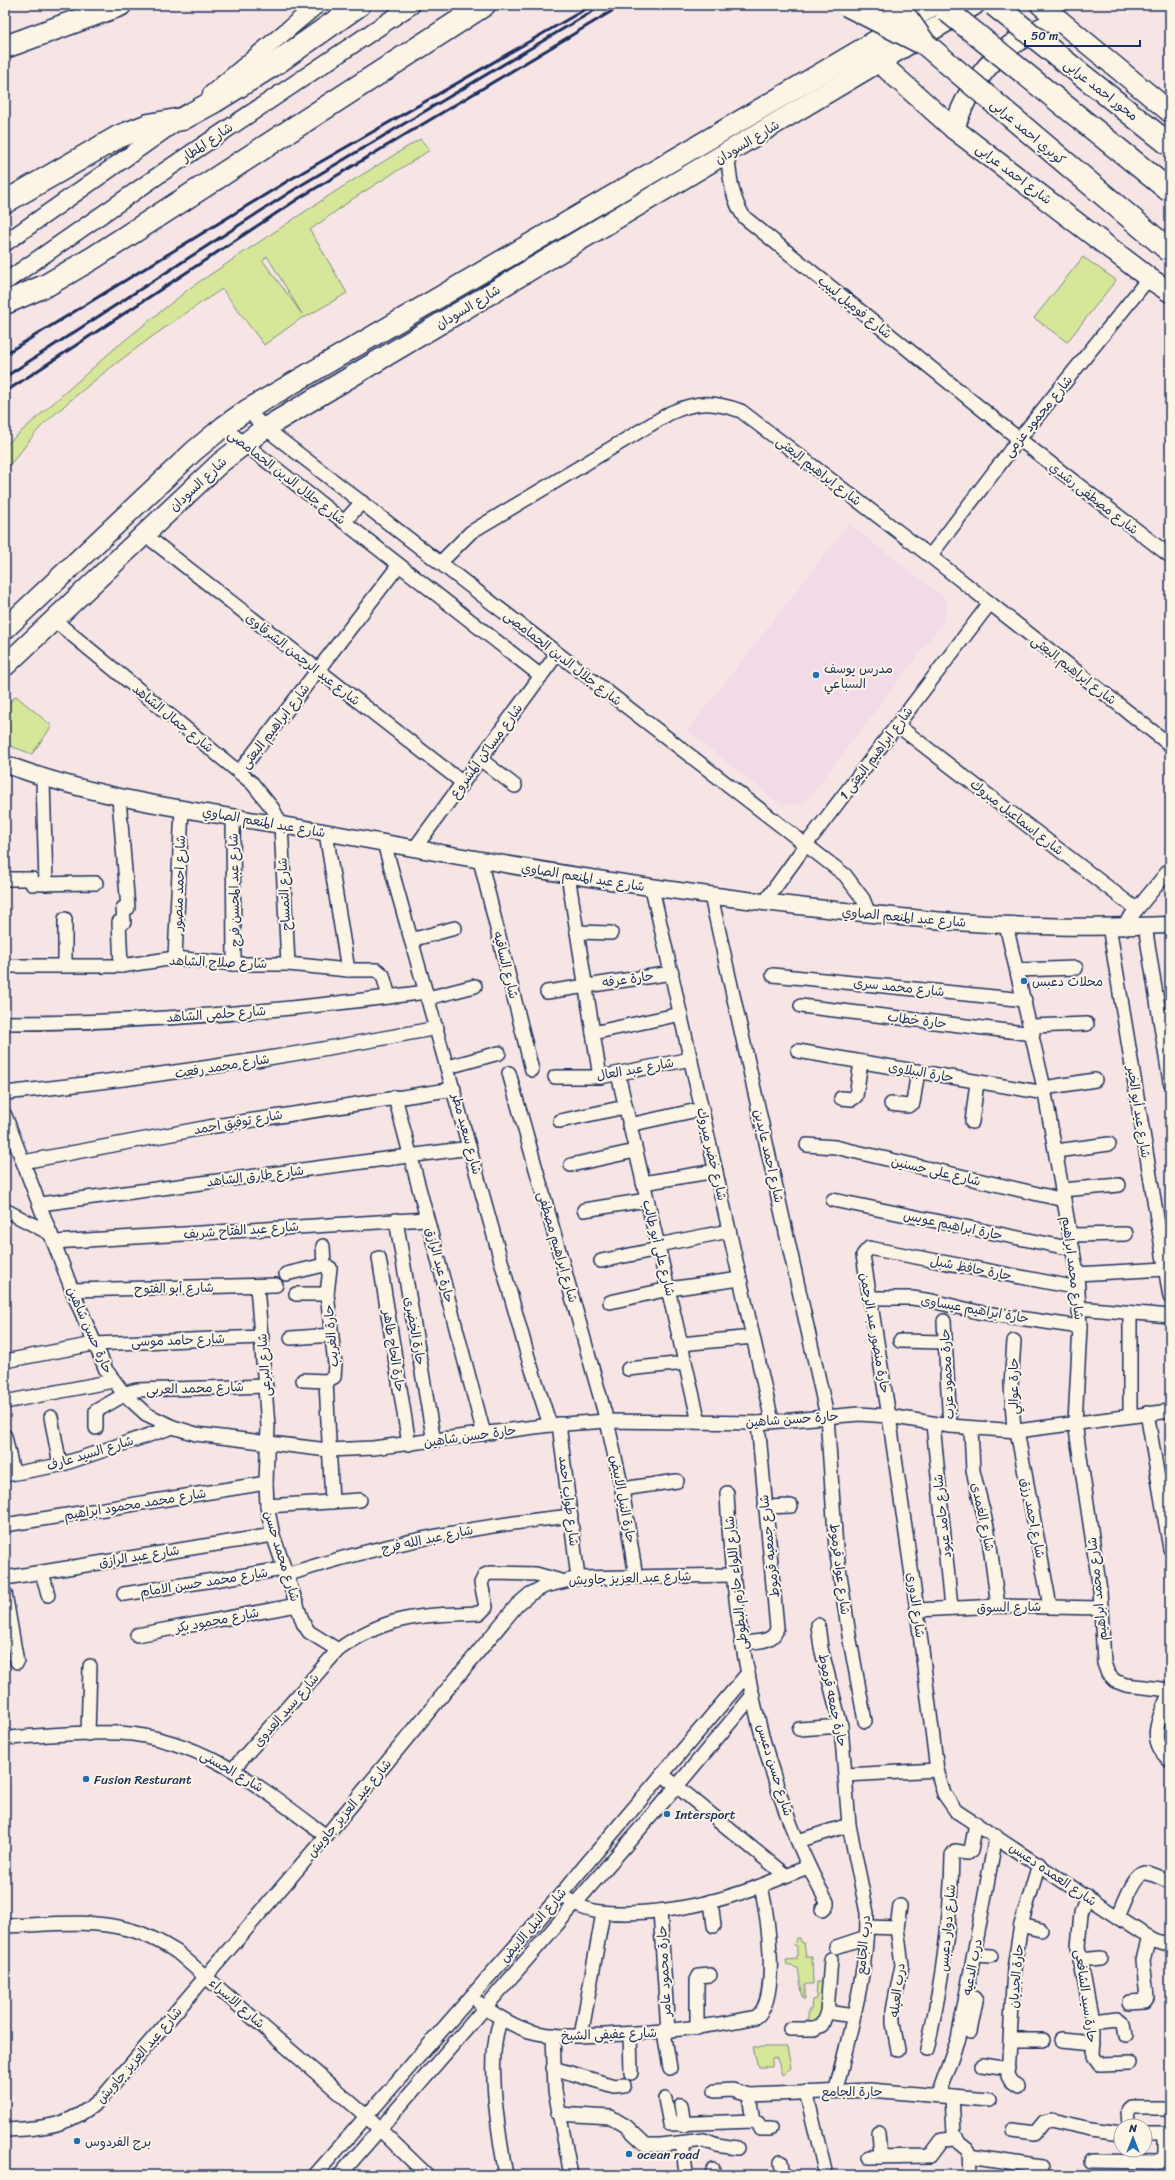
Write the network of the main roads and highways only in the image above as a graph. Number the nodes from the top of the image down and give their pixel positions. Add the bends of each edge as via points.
1 (120, 5) edge
2 (359, 5) edge
3 (484, 5) edge
4 (847, 5) edge
5 (894, 5) edge
6 (934, 5) edge
7 (939, 5) edge
8 (974, 5) edge
9 (994, 5) edge
10 (1041, 5) edge
11 (1059, 21) junction
12 (925, 44) junction
13 (5, 47) edge
14 (864, 48) junction
15 (878, 62) junction
16 (1170, 112) edge
17 (954, 129) junction
18 (1170, 145) edge
19 (1170, 191) edge
20 (5, 202) edge
21 (1170, 251) edge
22 (1170, 292) edge
23 (5, 303) edge
24 (9, 625) edge
25 (32, 641) junction
26 (5, 666) edge

1 - 13 highway
2 - 20 highway via 278,62 182,118 149,125 118,137
3 - 23 highway via 93,258 47,285
4 - 12 highway, bridge
5 - 12 highway, كوبري احمد عرابى, bridge
6 - 14 main road, شارع السودان
7 - 19 highway, bridge
8 - 15 main road, شارع السودان
9 - 18 highway, محور احمد عرابى, bridge
10 - 11 main road
11 - 16 main road
11 - 17 main road via 1038,28 1018,39 984,69 971,87
12 - 21 highway, كوبري احمد عرابى, bridge
14 - 15 main road, شارع احمد عرابى
14 - 24 main road, شارع السودان via 247,410 194,451
15 - 17 main road, شارع احمد عرابى
15 - 25 main road, شارع السودان via 265,428 220,463
17 - 22 main road, شارع احمد عرابى
24 - 25 main road
25 - 26 main road, شارع السودان

